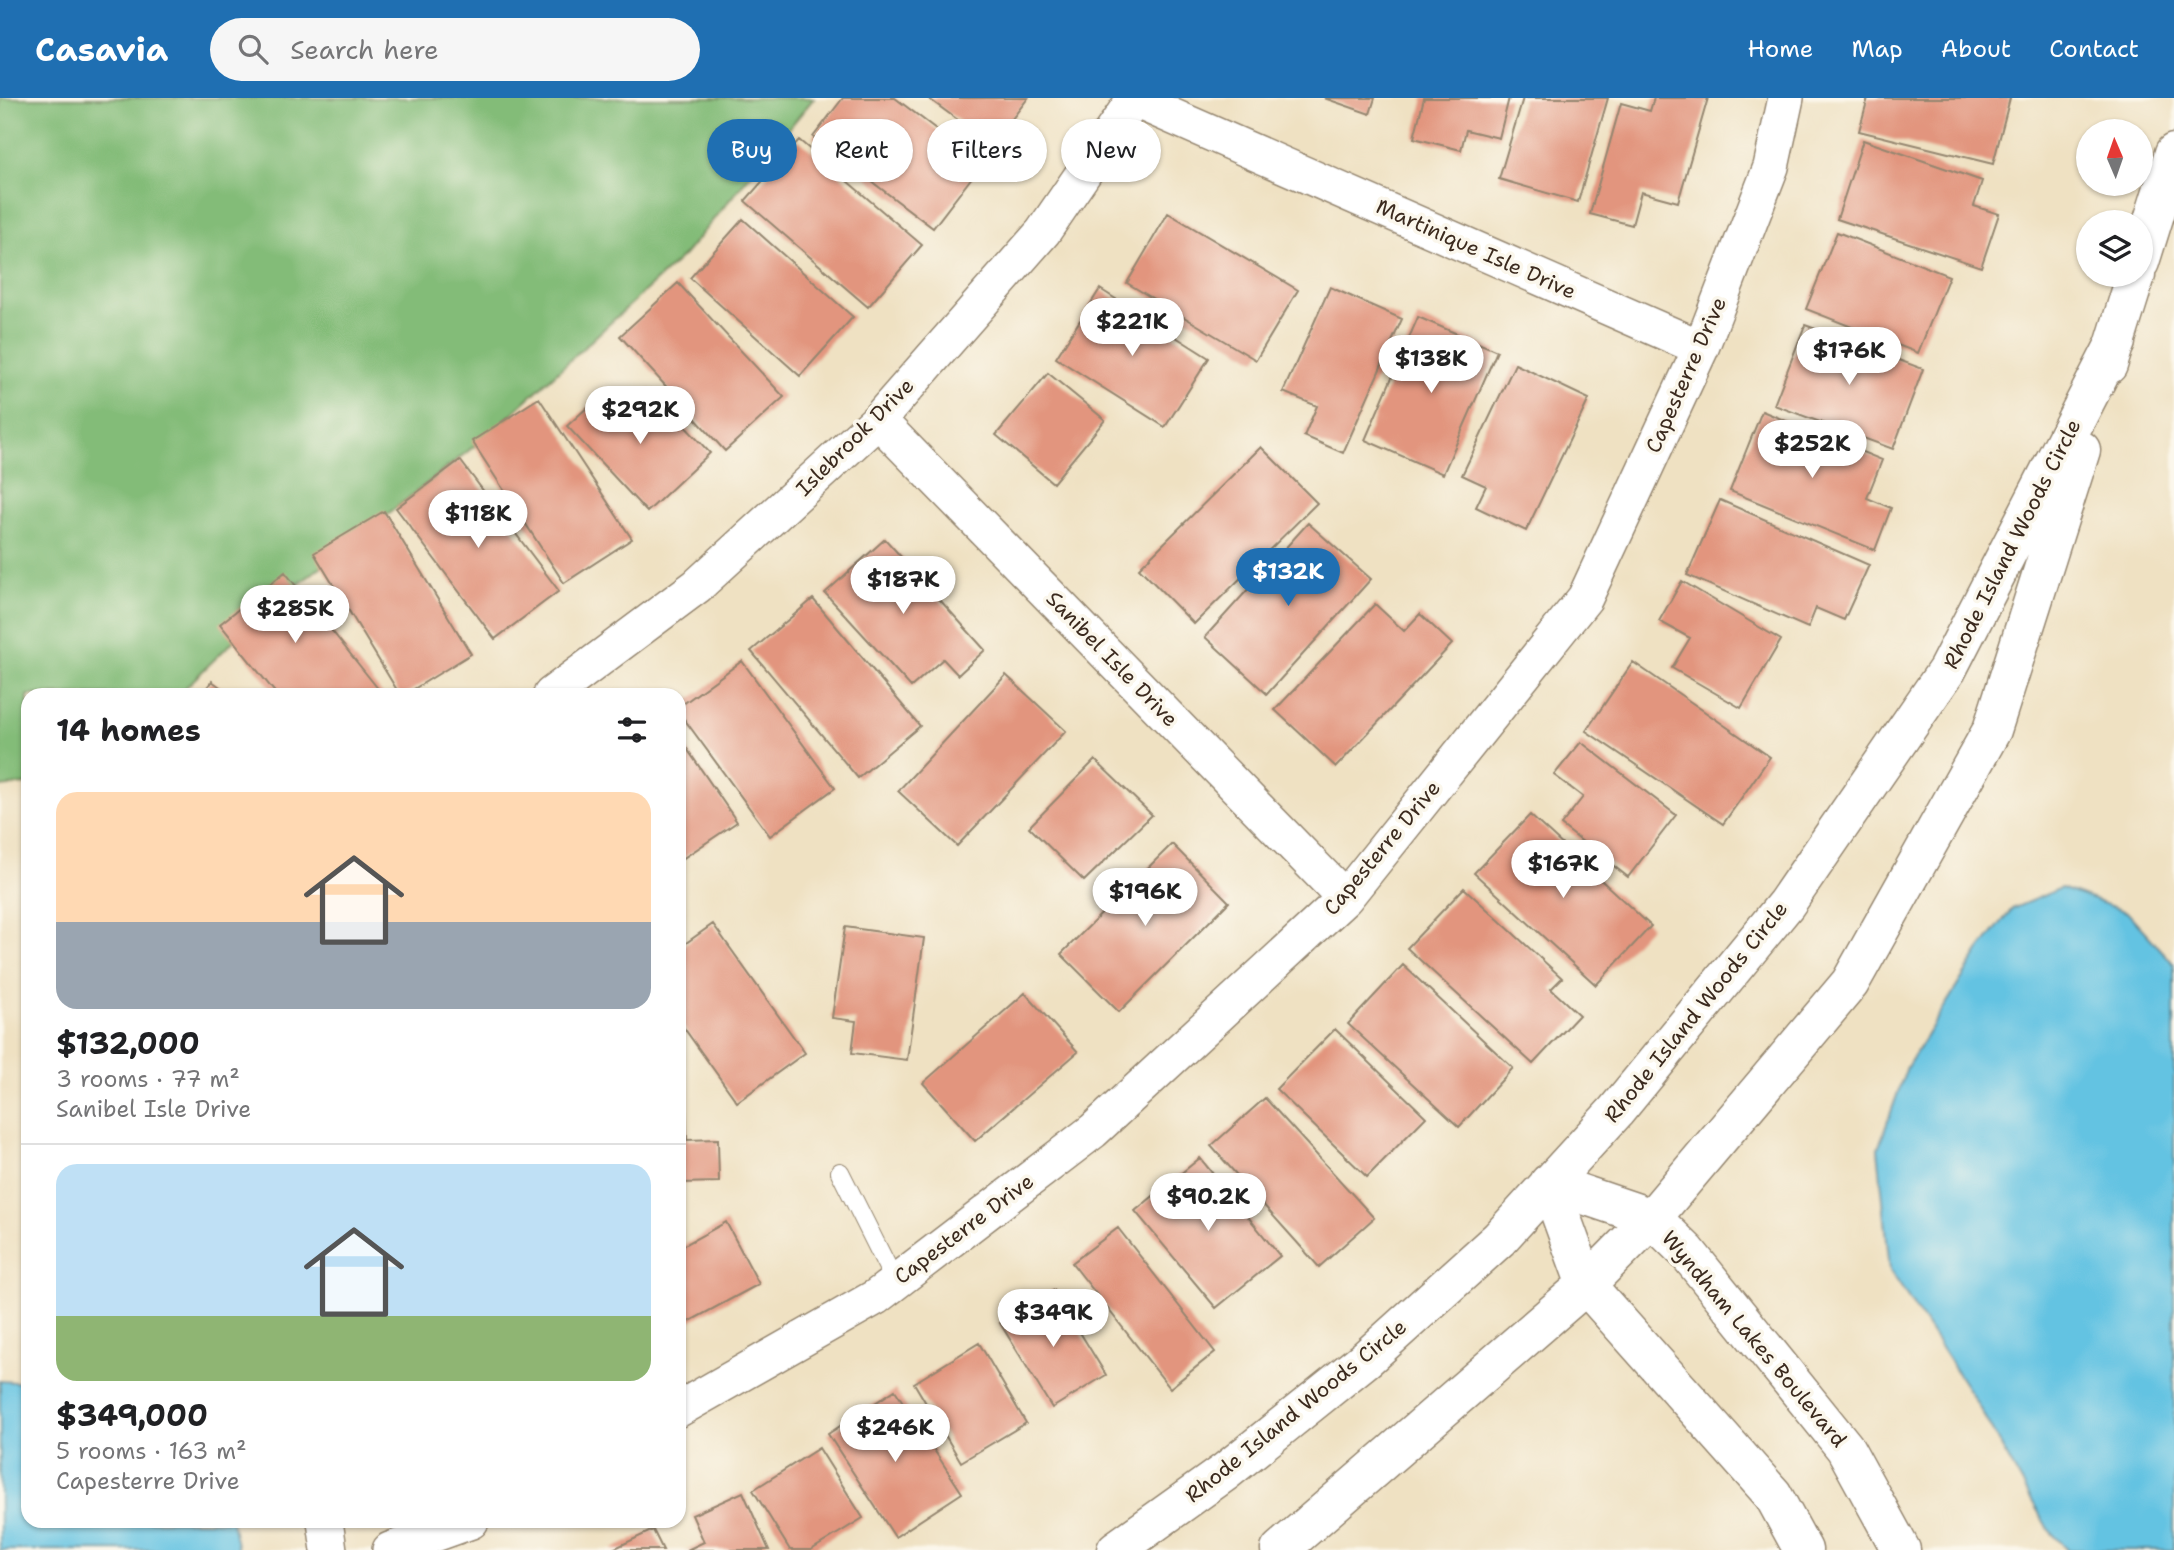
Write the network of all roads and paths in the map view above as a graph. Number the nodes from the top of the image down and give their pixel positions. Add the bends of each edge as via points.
1 (1786, 98) edge
2 (1135, 99) edge
3 (2174, 153) edge
4 (2153, 220) edge
5 (2132, 287) edge
6 (2116, 342) junction
7 (1701, 348) junction
8 (878, 420) junction
9 (560, 688) edge
10 (1345, 898) junction
11 (840, 1172) dead end
12 (1549, 1183) junction
13 (1652, 1218) junction
14 (895, 1282) junction
15 (1586, 1285) junction
16 (686, 1405) edge
17 (326, 1528) edge
18 (451, 1528) edge
19 (329, 1550) edge
20 (390, 1550) edge
21 (1116, 1550) edge
22 (1280, 1550) edge
23 (1803, 1550) edge
24 (1901, 1550) edge

1 - 7 street, Capesterre Drive via 1771,167
2 - 7 street, Martinique Isle Drive
2 - 8 street, Islebrook Drive via 1043,232
3 - 4 street
5 - 6 street, Rhode Island Woods Circle
6 - 12 street, Rhode Island Woods Circle via 1947,670 1786,904 1616,1111
6 - 13 street, Rhode Island Woods Circle via 1992,730 1850,983
7 - 10 street, Capesterre Drive via 1585,598
8 - 9 street, Islebrook Drive via 697,586
8 - 10 street, Sanibel Isle Drive
10 - 14 street, Capesterre Drive via 1093,1131
11 - 14 lane
12 - 13 street, Wyndham Lakes Boulevard
12 - 15 street
12 - 21 street, Rhode Island Woods Circle via 1499,1239 1367,1358 1224,1472
13 - 15 street, Rhode Island Woods Circle
13 - 24 street, Wyndham Lakes Boulevard via 1687,1252 1845,1448
14 - 16 street, Capesterre Drive
15 - 22 street, Rhode Island Woods Circle
15 - 23 street via 1773,1495
17 - 19 street
18 - 20 street

